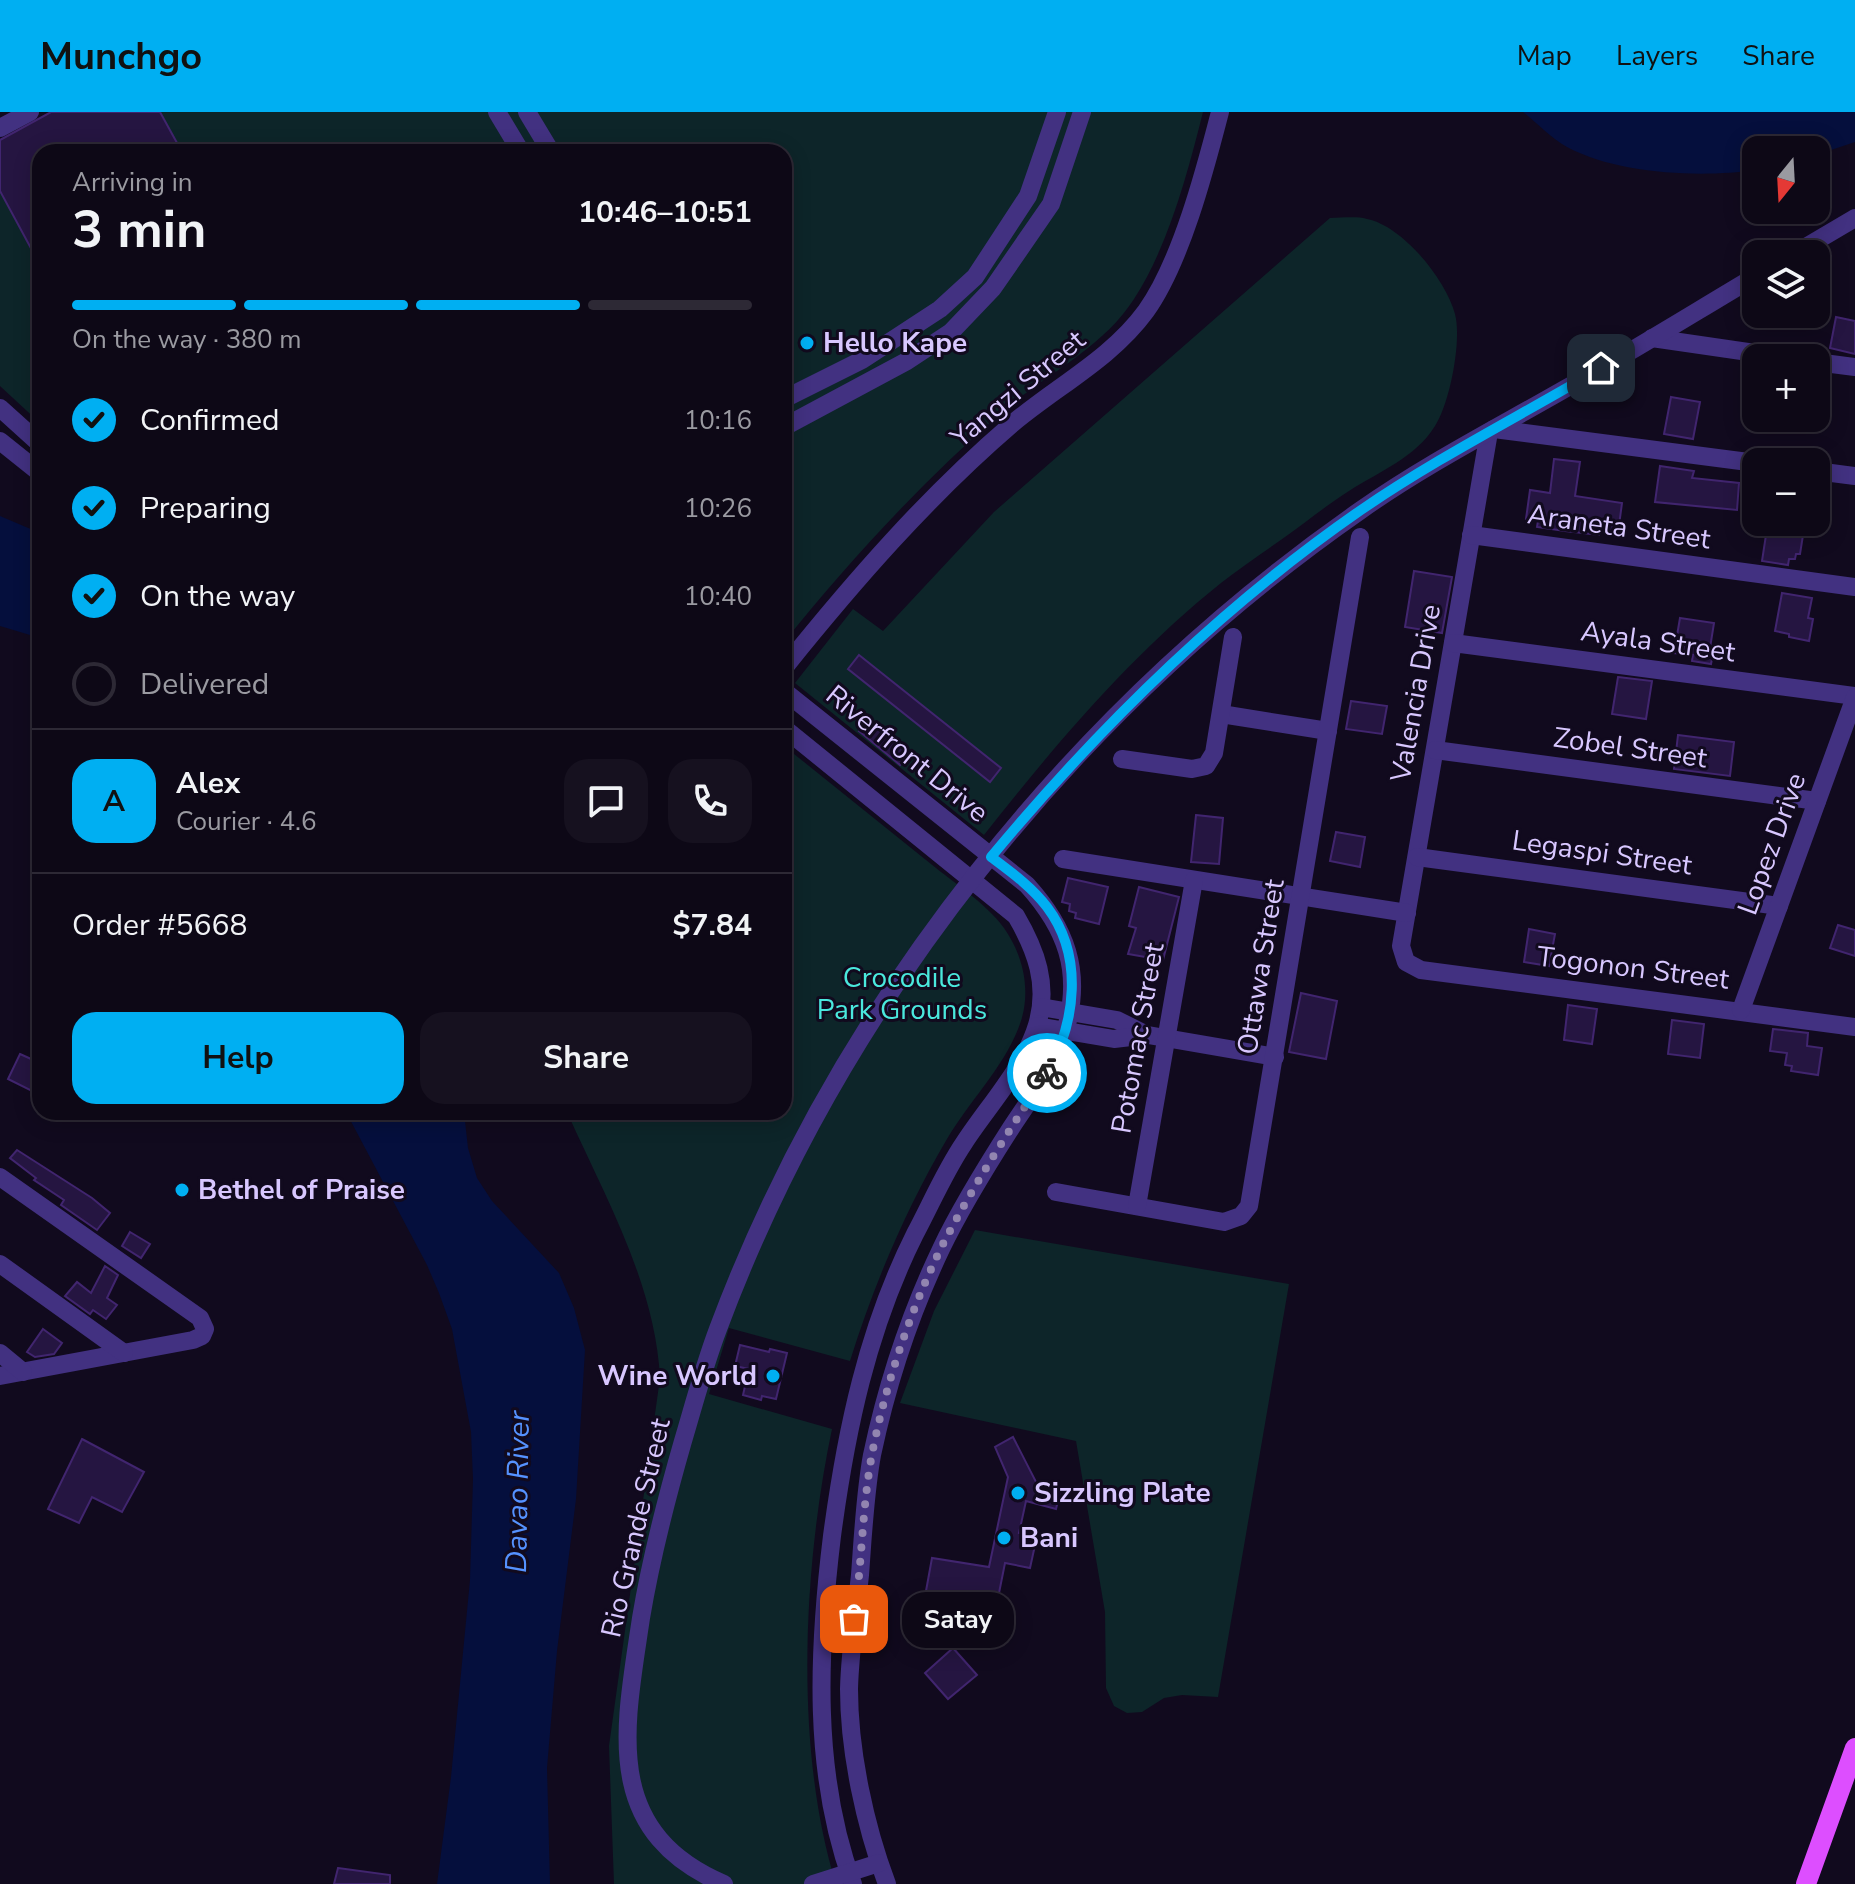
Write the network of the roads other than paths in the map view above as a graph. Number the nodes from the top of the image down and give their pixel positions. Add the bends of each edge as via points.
1 (30, 112) edge
2 (497, 112) edge
3 (527, 112) edge
4 (1057, 112) edge
5 (1082, 112) edge
6 (1220, 112) edge
7 (0, 128) edge
8 (516, 144) edge
9 (546, 144) edge
10 (1855, 218) edge
11 (1818, 240) edge
12 (1742, 284) edge
13 (1652, 338) junction
14 (1742, 351) edge
15 (1830, 364) edge
16 (1855, 367) edge
17 (792, 395) edge
18 (0, 408) edge
19 (792, 423) edge
20 (1492, 431) junction
21 (32, 437) edge
22 (0, 441) edge
23 (1742, 461) edge
24 (32, 467) edge
25 (1830, 473) edge
26 (1855, 476) edge
27 (1471, 535) junction
28 (1360, 537) dead end
29 (1855, 587) edge
30 (1233, 637) dead end
31 (1453, 643) junction
32 (792, 658) edge
33 (792, 697) edge
34 (1855, 697) edge
35 (1221, 714) junction
36 (1328, 731) junction
37 (792, 734) edge
38 (1435, 750) junction
39 (1122, 759) dead end
40 (1817, 801) junction
41 (991, 857) junction
42 (1417, 857) junction
43 (1063, 859) dead end
44 (973, 880) junction
45 (1194, 880) junction
46 (1301, 897) junction
47 (1779, 906) junction
48 (1407, 913) junction
49 (1406, 962) joint
50 (1741, 1010) junction
51 (1039, 1017) junction
52 (1068, 1022) junction
53 (1854, 1024) edge
54 (1157, 1037) junction
55 (1275, 1057) junction
56 (0, 1177) edge
57 (1056, 1192) dead end
58 (1137, 1206) junction
59 (0, 1264) edge
60 (0, 1353) edge
61 (124, 1353) junction
62 (23, 1372) junction
63 (0, 1376) edge
64 (821, 1639) junction
65 (851, 1643) junction
66 (1855, 1748) edge
67 (879, 1863) junction
68 (851, 1878) edge
69 (724, 1884) edge
70 (813, 1884) edge
71 (887, 1884) edge
72 (1806, 1884) edge

1 - 7 street
2 - 8 street
3 - 9 street
4 - 17 street via 1028,196 975,277 940,309 862,360
5 - 19 street via 1051,204 993,288 951,332 869,384
6 - 32 street, Yangzi Street via 1188,218 1147,309 1115,345 1013,423 934,498 850,586
10 - 11 street
12 - 13 street, Rio Grande Street
13 - 14 street
13 - 20 street, Rio Grande Street
15 - 16 street
18 - 21 street
20 - 23 street
20 - 27 street, Valencia Drive
20 - 41 street, Rio Grande Street via 1361,510 1237,603 1091,744
22 - 24 street
25 - 26 street
27 - 29 street, Araneta Street
27 - 31 street, Valencia Drive
28 - 36 street, Ottawa Street
30 - 35 street
31 - 34 street, Ayala Street
31 - 38 street, Valencia Drive
33 - 41 street, Riverfront Drive
34 - 40 street, Lopez Drive
35 - 36 street
35 - 39 street via 1214,753 1206,766 1192,769
36 - 46 street, Ottawa Street
37 - 44 street, Riverfront Drive
38 - 40 street, Zobel Street
38 - 42 street, Valencia Drive
40 - 47 street, Lopez Drive
41 - 44 street, Rio Grande Street
41 - 52 street, Riverfront Drive via 1048,908 1063,936 1073,991
42 - 47 street, Legaspi Street
42 - 48 street, Valencia Drive
43 - 45 street
44 - 51 street, Riverfront Drive via 1016,916 1032,944 1042,985
44 - 69 street, Rio Grande Street via 892,988 797,1150 718,1329 656,1540 629,1700 628,1768 636,1800 664,1845 683,1863
45 - 46 street
45 - 54 street, Potomac Street
46 - 48 street
46 - 55 street, Ottawa Street
47 - 50 street, Lopez Drive
48 - 49 street, Valencia Drive via 1401,946
49 - 50 street, Togonon Street via 1421,970
50 - 53 street, Togonon Street
51 - 52 street
51 - 64 street via 1020,1061 961,1147 885,1304 858,1384 843,1457
52 - 54 street via 1114,1039
52 - 65 street, Riverfront Drive via 1048,1071 942,1247 914,1313 887,1391 872,1458
54 - 55 street
54 - 58 street, Potomac Street
55 - 58 street, Ottawa Street via 1246,1212 1224,1222
56 - 61 street via 205,1325 204,1333 193,1340
57 - 58 street, Ottawa Street
59 - 61 street
60 - 62 street
61 - 62 street
62 - 63 street
64 - 65 street
64 - 68 street via 822,1731 831,1799
65 - 67 street, Riverfront Drive via 853,1748
66 - 72 main road
67 - 68 street
67 - 71 street, Riverfront Drive
68 - 70 street

